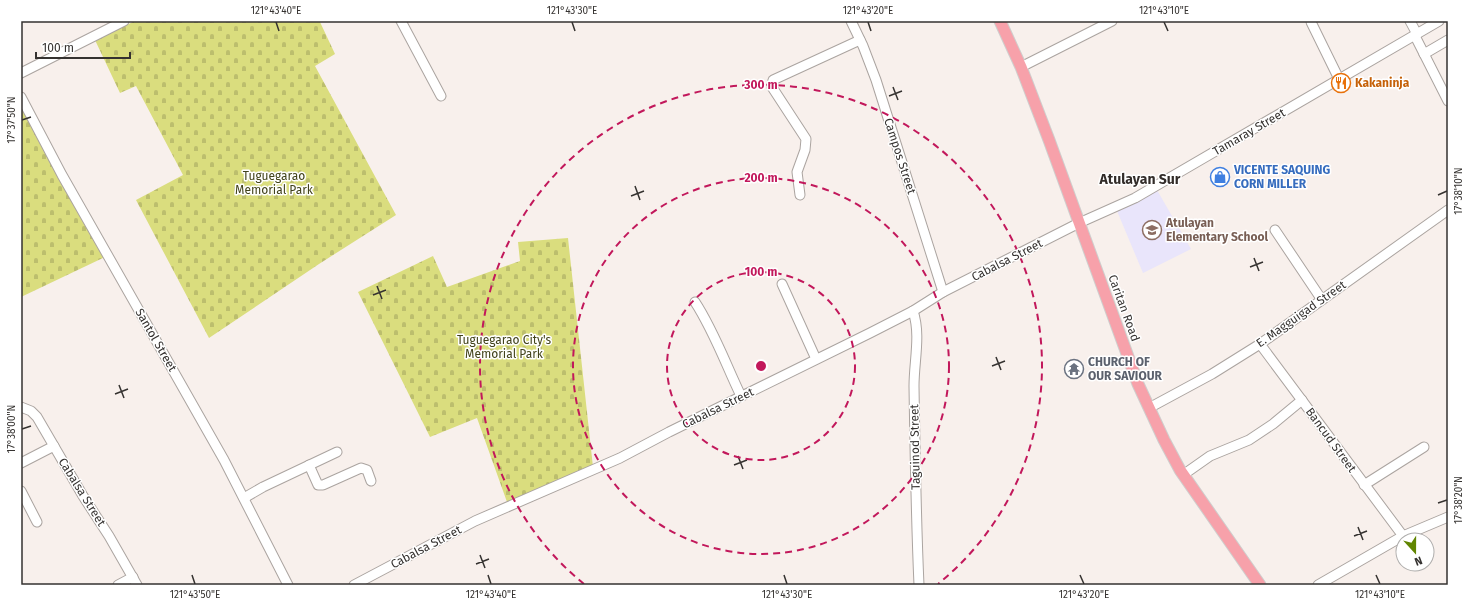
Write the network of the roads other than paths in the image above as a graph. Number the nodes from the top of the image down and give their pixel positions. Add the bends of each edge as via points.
1 (124, 21) edge
2 (401, 21) edge
3 (851, 21) edge
4 (1000, 21) edge
5 (1112, 21) edge
6 (1410, 21) edge
7 (1439, 21) edge
8 (1311, 22) dead end
9 (1416, 35) junction
10 (860, 40) junction
11 (1448, 40) edge
12 (1424, 54) junction
13 (1021, 67) junction
14 (21, 73) edge
15 (1339, 79) junction
16 (441, 96) dead end
17 (21, 97) edge
18 (1448, 102) edge
19 (800, 195) dead end
20 (1448, 210) edge
21 (1079, 223) junction
22 (1275, 230) dead end
23 (782, 284) dead end
24 (944, 292) junction
25 (1322, 300) junction
26 (695, 302) dead end
27 (913, 311) junction
28 (1260, 344) junction
29 (816, 359) junction
30 (741, 396) junction
31 (1302, 400) junction
32 (21, 407) edge
33 (1149, 408) junction
34 (54, 446) junction
35 (1424, 447) dead end
36 (337, 452) dead end
37 (21, 463) edge
38 (309, 465) junction
39 (1183, 475) junction
40 (371, 481) dead end
41 (1364, 485) junction
42 (21, 491) edge
43 (244, 498) junction
44 (1448, 517) edge
45 (37, 522) dead end
46 (1400, 532) edge
47 (1412, 532) edge
48 (1395, 541) edge
49 (135, 581) edge
50 (118, 585) edge
51 (288, 585) edge
52 (354, 585) edge
53 (918, 585) edge
54 (1260, 585) edge
55 (1318, 585) edge

1 - 14 street
2 - 16 street
3 - 10 street, Campos Street
4 - 13 main road, Caritan Road
5 - 13 street
6 - 9 street
7 - 9 street, Tamaray Street
8 - 15 street
9 - 12 street
9 - 15 street, Tamaray Street
10 - 19 street via 773,80 772,87 806,139 797,172
10 - 24 street, Campos Street via 876,80
11 - 12 street
12 - 18 street
13 - 21 main road, Caritan Road
15 - 21 street, Tamaray Street via 1144,193
17 - 43 street, Santol Street
20 - 25 street, E. Magguigad Street
21 - 24 street, Cabalsa Street
21 - 33 main road, Caritan Road
22 - 25 street
23 - 29 street
24 - 27 street, Cabalsa Street
25 - 28 street, E. Magguigad Street
26 - 30 street via 711,329
27 - 29 street, Cabalsa Street
27 - 53 street, Taguinod Street via 918,329 914,369
28 - 31 street, Bancud Street
28 - 33 street, E. Magguigad Street via 1212,374
29 - 30 street, Cabalsa Street
30 - 52 street, Cabalsa Street via 620,458 475,521
31 - 39 street via 1249,440 1210,456
31 - 41 street, Bancud Street
32 - 34 street, Cabalsa Street via 37,417
33 - 39 main road, Caritan Road
34 - 37 street
34 - 49 street, Cabalsa Street
35 - 41 street
36 - 38 street
38 - 40 street via 318,485 362,468 367,470
38 - 43 street
39 - 54 main road, Caritan Road
41 - 46 street, Bancud Street
42 - 45 street
43 - 51 street, Santol Street
44 - 47 street
48 - 55 street
49 - 50 street

